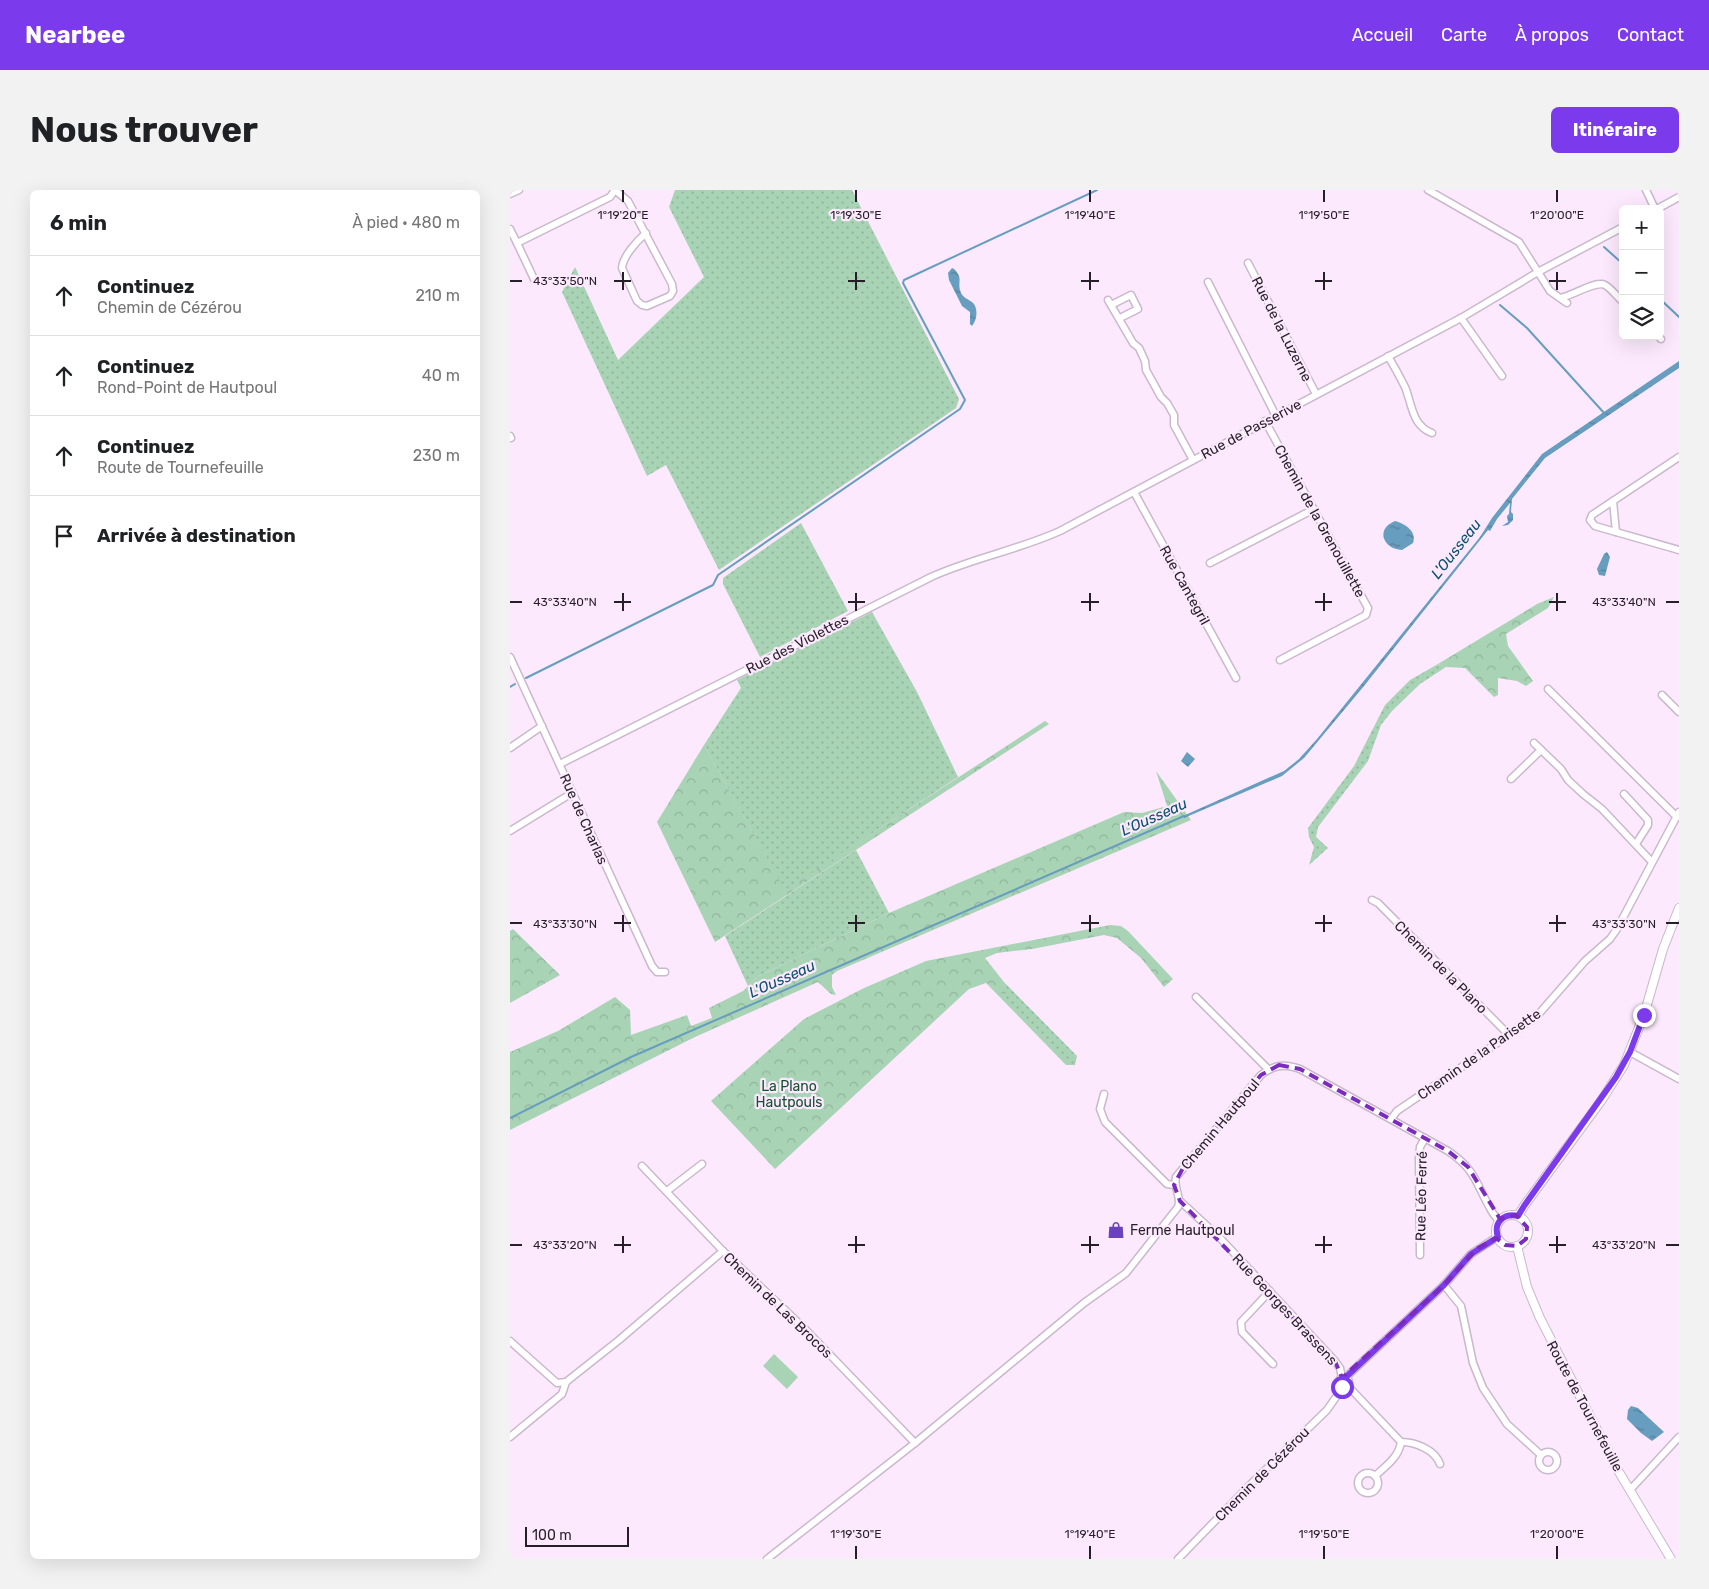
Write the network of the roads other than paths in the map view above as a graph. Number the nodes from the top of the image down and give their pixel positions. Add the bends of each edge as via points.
1 (518, 190) edge
2 (1428, 190) edge
3 (1646, 190) edge
4 (616, 191) edge
5 (510, 194) edge
6 (1679, 197) edge
7 (1654, 205) edge
8 (1664, 205) edge
9 (510, 229) edge
10 (1619, 229) edge
11 (646, 233) junction
12 (517, 242) junction
13 (1248, 263) dead end
14 (1538, 272) junction
15 (534, 279) dead end
16 (1208, 282) dead end
17 (1560, 298) junction
18 (1619, 298) edge
19 (1567, 303) dead end
20 (1120, 318) junction
21 (1461, 318) junction
22 (1388, 356) junction
23 (1502, 376) dead end
24 (1316, 394) junction
25 (1276, 416) junction
26 (1265, 421) junction
27 (1432, 433) dead end
28 (1679, 456) edge
29 (1193, 460) junction
30 (1134, 492) junction
31 (1612, 501) junction
32 (1314, 509) junction
33 (1616, 532) junction
34 (1040, 540) joint
35 (1679, 550) edge
36 (1210, 563) dead end
37 (510, 657) edge
38 (1280, 660) dead end
39 (1236, 678) dead end
40 (1548, 689) dead end
41 (1662, 695) dead end
42 (1679, 712) edge
43 (542, 726) junction
44 (1534, 743) dead end
45 (510, 748) edge
46 (1541, 750) junction
47 (560, 764) junction
48 (1511, 779) dead end
49 (572, 793) junction
50 (1624, 794) dead end
51 (1678, 815) edge
52 (510, 831) edge
53 (1636, 844) junction
54 (1652, 862) junction
55 (1372, 900) dead end
56 (1679, 908) edge
57 (665, 972) dead end
58 (1196, 997) dead end
59 (1509, 1035) junction
60 (1630, 1052) junction
61 (1268, 1069) junction
62 (1679, 1079) edge
63 (1104, 1094) dead end
64 (1390, 1119) junction
65 (1425, 1138) junction
66 (702, 1164) dead end
67 (642, 1166) dead end
68 (1174, 1185) junction
69 (667, 1191) junction
70 (1180, 1201) junction
71 (1518, 1216) junction
72 (1499, 1221) junction
73 (1498, 1237) junction
74 (1517, 1246) junction
75 (723, 1251) junction
76 (1420, 1255) dead end
77 (1444, 1285) junction
78 (1270, 1291) junction
79 (510, 1340) edge
80 (1272, 1364) dead end
81 (1344, 1378) junction
82 (566, 1382) junction
83 (1345, 1387) junction
84 (510, 1437) edge
85 (1679, 1437) edge
86 (1401, 1442) junction
87 (915, 1443) junction
88 (1540, 1456) dead end
89 (1440, 1464) dead end
90 (1375, 1476) dead end
91 (1630, 1490) junction
92 (767, 1559) edge
93 (1178, 1559) edge
94 (1671, 1559) edge

1 - 5 street
2 - 14 street via 1516,240
3 - 7 street
4 - 11 street via 628,201
4 - 12 street via 610,197
6 - 8 street
9 - 12 street
10 - 14 street, Rue de Passerive
11 - 11 street via 673,291 670,296 647,306 637,301 622,268 622,262
12 - 15 street
13 - 24 street, Rue de la Luzerne
14 - 17 street via 1550,291
14 - 21 street, Rue de Passerive
16 - 25 street
17 - 18 street via 1595,284 1604,284
17 - 19 street
20 - 20 street via 1110,302 1130,295 1138,309
20 - 29 street via 1139,348 1146,370 1161,397 1174,415 1174,425
21 - 22 street, Rue de Passerive
21 - 23 street
22 - 24 street, Rue de Passerive
22 - 27 street via 1405,387 1420,426
24 - 25 street, Rue de Passerive
25 - 26 street, Rue de Passerive
26 - 29 street, Rue de Passerive
26 - 32 street, Chemin de la Grenouillette
28 - 31 street
29 - 30 street, Rue de Passerive
30 - 34 street, Rue de Passerive
30 - 39 street, Rue Cantegril
31 - 33 street
31 - 33 street via 1590,520 1595,526
32 - 36 street
32 - 38 street, Chemin de la Grenouillette via 1368,608 1366,615
33 - 35 street
34 - 47 street, Rue des Violettes via 931,577
37 - 43 street, Rue de Charlas
40 - 51 street
41 - 42 street
43 - 45 street
43 - 47 street, Rue de Charlas
44 - 46 street
46 - 48 street
46 - 53 street
47 - 49 street, Rue de Charlas
49 - 52 street
49 - 57 street, Rue de Charlas via 652,966 657,972
50 - 53 street via 1648,820
51 - 54 street, Chemin de la Parisette
53 - 54 street
54 - 59 street, Chemin de la Parisette via 1614,935 1585,961 1537,1016
55 - 59 street, Chemin de la Plano
56 - 60 street
58 - 61 street
59 - 64 street, Chemin de la Parisette
60 - 62 street
60 - 71 street via 1601,1101
61 - 64 street, Chemin Hautpoul via 1289,1065 1300,1069
61 - 68 street, Chemin Hautpoul via 1184,1166
63 - 68 street via 1100,1109 1105,1122 1167,1184
64 - 65 street, Chemin Hautpoul
65 - 72 street, Chemin Hautpoul via 1468,1167
65 - 76 street, Rue Léo Ferré via 1419,1156
66 - 69 street
67 - 69 street, Chemin de Las Brocos
68 - 70 street, Chemin Hautpoul
69 - 75 street, Chemin de Las Brocos
70 - 78 street, Rue Georges Brassens
70 - 87 street via 1167,1223 1126,1273 1084,1303
71 - 72 street via 1507,1216
71 - 74 street via 1526,1224 1528,1232
72 - 73 street
73 - 74 street via 1505,1245
73 - 77 street via 1471,1254
74 - 91 street, Route de Tournefeuille via 1527,1287 1540,1318
75 - 82 street
75 - 87 street, Chemin de Las Brocos via 806,1330
77 - 81 street
77 - 88 street via 1460,1306 1473,1363 1483,1388 1507,1424
78 - 80 street via 1241,1322 1242,1332
78 - 81 street, Rue Georges Brassens via 1338,1364
79 - 82 street via 557,1383
81 - 83 street via 1339,1384
82 - 84 street via 562,1394
83 - 86 street
83 - 93 street, Chemin de Cézérou via 1327,1410
85 - 91 street
86 - 89 street via 1428,1450 1435,1454
86 - 90 street via 1396,1457
87 - 92 street
91 - 94 street, Route de Tournefeuille

